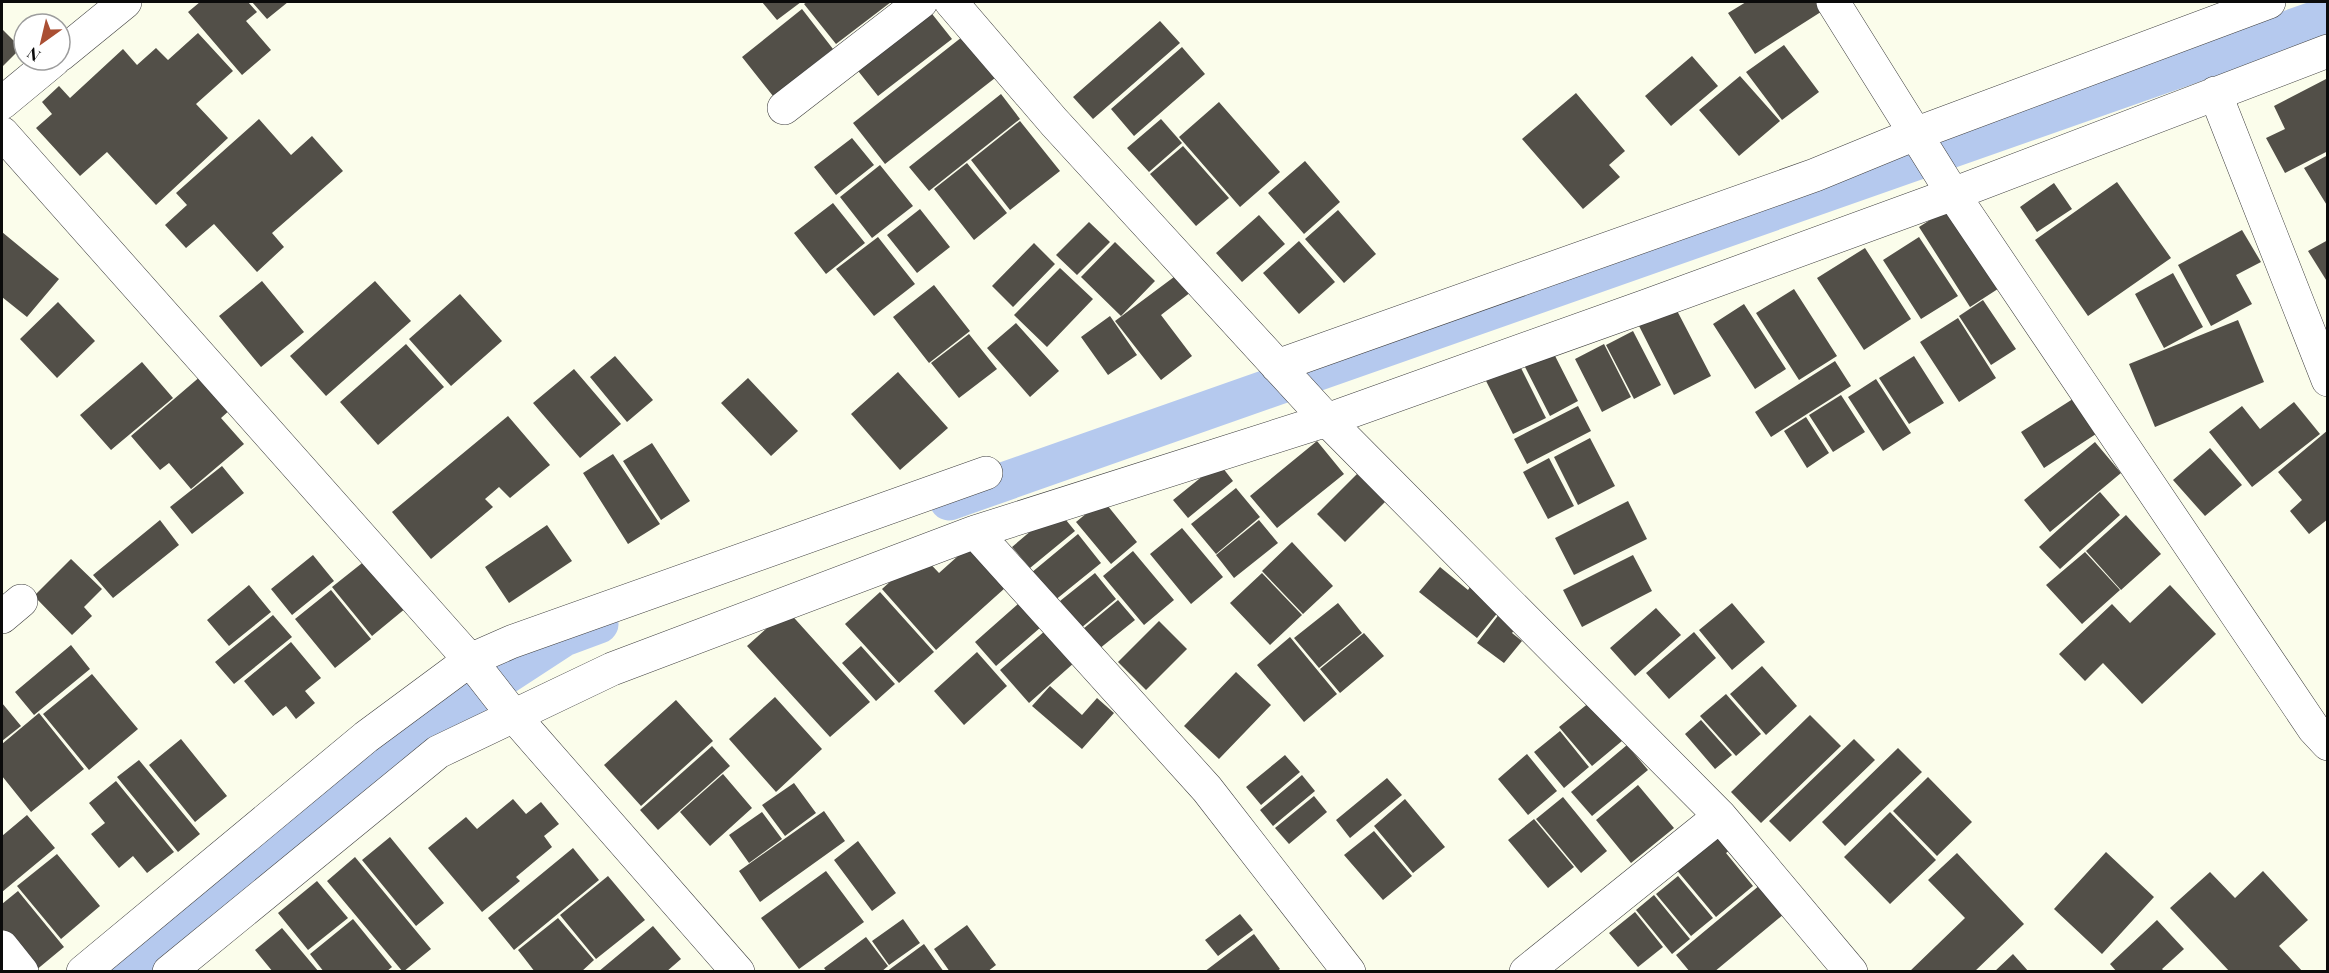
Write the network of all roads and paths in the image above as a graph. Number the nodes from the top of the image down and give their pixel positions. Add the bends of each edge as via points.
1 (125, 2) edge
2 (921, 2) edge
3 (951, 2) edge
4 (1833, 2) edge
5 (2270, 2) edge
6 (72, 45) edge
7 (2328, 51) edge
8 (39, 72) edge
9 (2215, 93) junction
10 (2, 103) edge
11 (784, 108) dead end
12 (2, 133) edge
13 (1918, 138) junction
14 (1951, 190) junction
15 (1280, 369) junction
16 (2328, 380) edge
17 (1324, 416) junction
18 (986, 473) dead end
19 (975, 532) junction
20 (474, 665) junction
21 (508, 708) junction
22 (2328, 744) edge
23 (1720, 816) junction
24 (2, 947) edge
25 (22, 972) edge
26 (83, 972) edge
27 (169, 972) edge
28 (738, 972) edge
29 (1349, 972) edge
30 (1526, 972) edge
31 (1851, 972) edge

1 - 6 street
2 - 11 street
3 - 15 street via 1054,122
4 - 13 street
5 - 13 street
7 - 9 street
8 - 10 street
9 - 14 street
9 - 16 street
12 - 20 street
13 - 14 street
13 - 15 street
14 - 17 street
14 - 22 street via 2314,729
15 - 17 street
17 - 19 street
17 - 23 street
18 - 20 street via 511,642
19 - 21 street
19 - 29 street via 1207,789
20 - 21 street
20 - 26 street via 366,737
21 - 27 street via 438,752
21 - 28 street
23 - 30 street
23 - 31 street
24 - 25 street

